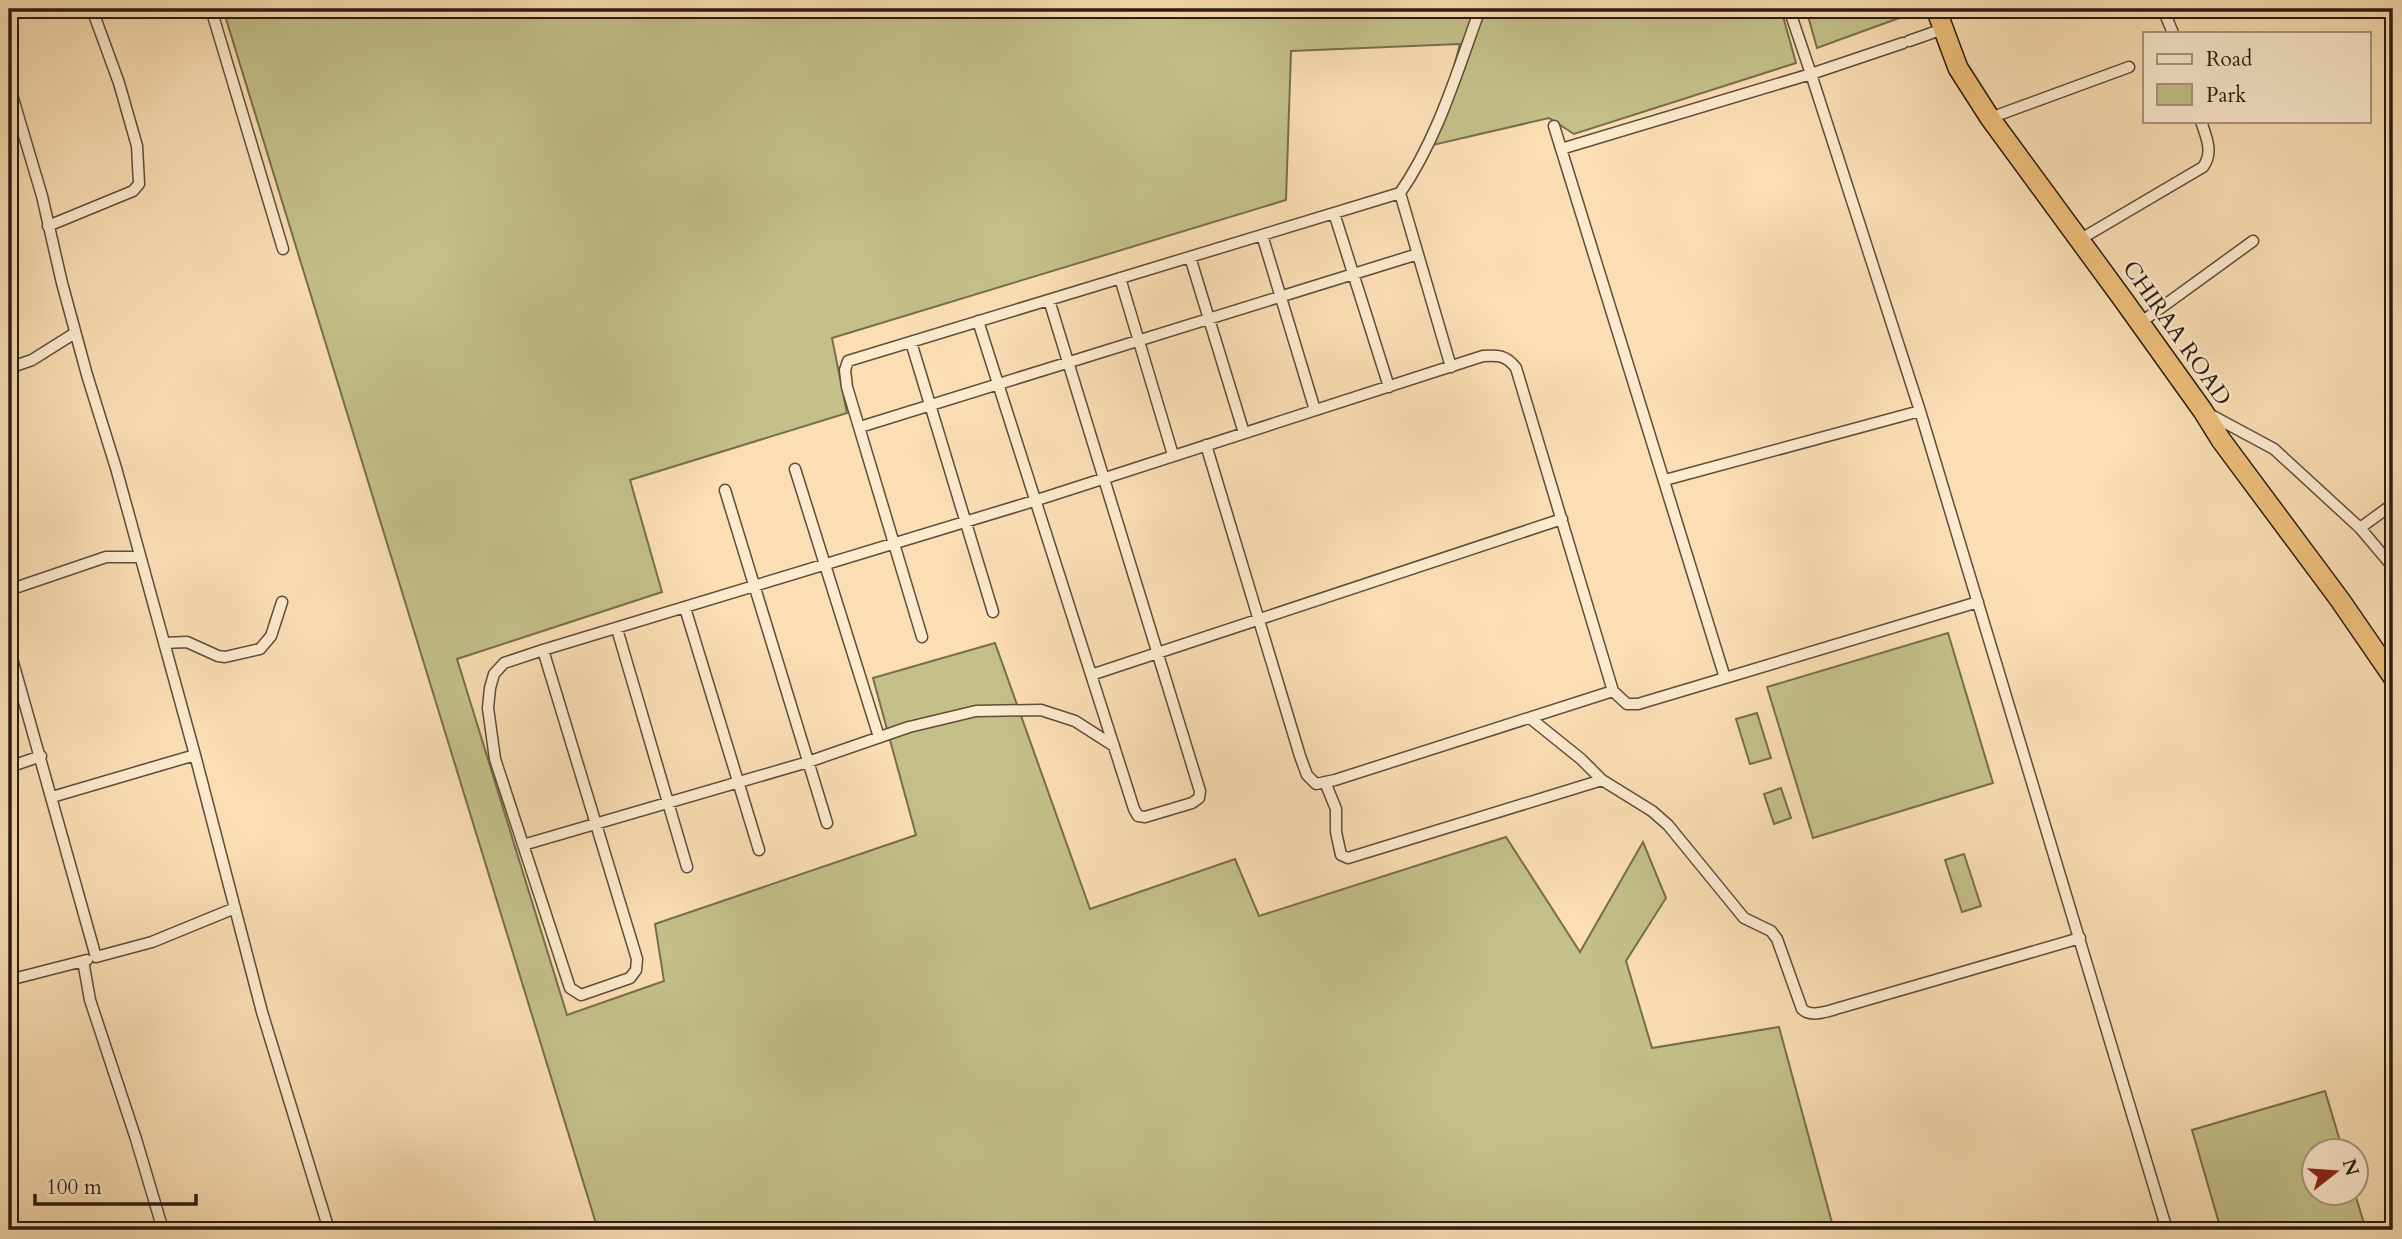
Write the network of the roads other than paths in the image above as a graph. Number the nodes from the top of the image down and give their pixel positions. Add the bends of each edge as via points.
1 (15, 9) edge
2 (92, 9) edge
3 (211, 9) edge
4 (1479, 9) edge
5 (1788, 9) edge
6 (1936, 9) edge
7 (2162, 9) edge
8 (9, 17) edge
9 (1943, 29) junction
10 (2173, 32) edge
11 (2129, 67) dead end
12 (1811, 74) junction
13 (9, 85) edge
14 (1990, 118) junction
15 (2201, 122) edge
16 (1554, 126) dead end
17 (1562, 149) junction
18 (1400, 193) junction
19 (1334, 213) junction
20 (48, 226) junction
21 (1262, 235) junction
22 (2079, 240) junction
23 (2253, 241) dead end
24 (283, 249) dead end
25 (1418, 254) junction
26 (1190, 257) junction
27 (1353, 274) junction
28 (1120, 278) junction
29 (1280, 296) junction
30 (1049, 300) junction
31 (1209, 318) junction
32 (978, 321) junction
33 (2140, 323) junction
34 (75, 333) junction
35 (1139, 341) junction
36 (911, 342) junction
37 (1069, 362) junction
38 (1451, 367) junction
39 (9, 368) edge
40 (998, 384) junction
41 (1389, 387) junction
42 (930, 405) junction
43 (1315, 410) junction
44 (1920, 411) junction
45 (2203, 411) junction
46 (860, 427) junction
47 (1244, 433) junction
48 (1206, 445) junction
49 (1173, 455) junction
50 (795, 469) dead end
51 (1105, 477) junction
52 (1665, 480) junction
53 (725, 490) dead end
54 (1034, 501) junction
55 (2393, 504) edge
56 (1562, 519) junction
57 (965, 522) junction
58 (2360, 528) junction
59 (895, 544) junction
60 (141, 557) junction
61 (823, 565) junction
62 (2393, 567) edge
63 (753, 587) junction
64 (9, 590) edge
65 (282, 602) dead end
66 (1978, 602) junction
67 (685, 608) junction
68 (993, 612) dead end
69 (1260, 620) junction
70 (617, 629) junction
71 (922, 637) dead end
72 (164, 643) junction
73 (9, 648) edge
74 (543, 650) junction
75 (1159, 655) junction
76 (1091, 676) junction
77 (2393, 677) edge
78 (1725, 678) junction
79 (1613, 691) junction
80 (1530, 718) junction
81 (879, 737) junction
82 (1114, 746) junction
83 (195, 755) junction
84 (41, 756) junction
85 (808, 762) junction
86 (9, 767) edge
87 (1602, 780) junction
88 (1325, 782) junction
89 (737, 783) junction
90 (52, 797) junction
91 (668, 803) junction
92 (827, 823) dead end
93 (596, 825) junction
94 (523, 845) junction
95 (759, 850) dead end
96 (687, 867) dead end
97 (235, 908) junction
98 (2080, 938) junction
99 (96, 957) junction
100 (83, 961) junction
101 (9, 979) edge
102 (163, 1230) edge
103 (329, 1230) edge
104 (2166, 1230) edge

1 - 8 street
2 - 20 street via 137,146 139,184
3 - 24 street
4 - 18 street via 1439,121
5 - 12 street
6 - 9 highway, CHIRAA ROAD
7 - 10 street
9 - 12 street
9 - 14 highway, CHIRAA ROAD via 1958,68
11 - 14 street
12 - 17 street
12 - 44 street
13 - 20 street
14 - 22 highway, CHIRAA ROAD
15 - 22 street via 2210,150 2203,167
16 - 17 street
17 - 52 street
18 - 19 street
18 - 25 street
19 - 21 street
19 - 27 street
20 - 34 street
21 - 26 street
21 - 29 street
22 - 33 highway, CHIRAA ROAD
23 - 33 street
25 - 27 street
25 - 38 street
26 - 28 street
26 - 31 street
27 - 29 street
27 - 41 street
28 - 30 street
28 - 35 street
29 - 31 street
29 - 43 street
30 - 32 street
30 - 37 street
31 - 35 street
31 - 47 street
32 - 36 street
32 - 40 street
33 - 45 highway, CHIRAA ROAD
34 - 39 street via 32,360
34 - 60 street
35 - 37 street
35 - 49 street
36 - 42 street
36 - 46 street via 848,361 847,387
37 - 40 street
37 - 51 street
38 - 41 street
38 - 56 street via 1499,355 1516,368
40 - 42 street
40 - 54 street
41 - 43 street
42 - 46 street
42 - 57 street
43 - 47 street
44 - 52 street
44 - 66 street
45 - 58 street via 2274,449
45 - 77 highway, CHIRAA ROAD
46 - 59 street
47 - 48 street
48 - 49 street
48 - 69 street
49 - 51 street
50 - 61 street
51 - 54 street
51 - 75 street
52 - 78 street
53 - 63 street
54 - 57 street
54 - 76 street
55 - 58 street
56 - 69 street
56 - 79 street
57 - 59 street
57 - 68 street
58 - 62 street
59 - 61 street
59 - 71 street
60 - 64 street via 106,556
60 - 72 street
61 - 63 street
61 - 81 street
63 - 67 street
63 - 85 street
65 - 72 street via 271,636 260,649 225,657 187,642
66 - 78 street
66 - 98 street
67 - 70 street
67 - 89 street
69 - 75 street
69 - 88 street via 1307,775 1316,784
70 - 74 street
70 - 91 street
72 - 83 street
73 - 84 street
74 - 93 street
74 - 94 street via 504,663 490,688 495,759
75 - 76 street
75 - 82 street via 1199,798 1138,816
76 - 82 street
78 - 79 street via 1639,704 1627,704
79 - 80 street
80 - 87 street
80 - 88 street
81 - 82 street via 976,710 1041,710 1075,721
81 - 85 street
83 - 90 street
83 - 97 street
84 - 86 street
84 - 90 street
85 - 89 street
85 - 92 street
87 - 88 street via 1348,858 1341,855 1336,810
87 - 98 street via 1660,818 1744,918 1772,931 1806,1013 1839,1008
89 - 91 street
89 - 95 street
90 - 99 street
91 - 93 street
91 - 96 street
93 - 94 street
93 - 94 street via 637,959 630,978 581,995 570,988
97 - 99 street via 152,942
97 - 103 street
98 - 104 street
99 - 100 street
100 - 101 street
100 - 102 street via 90,1000

